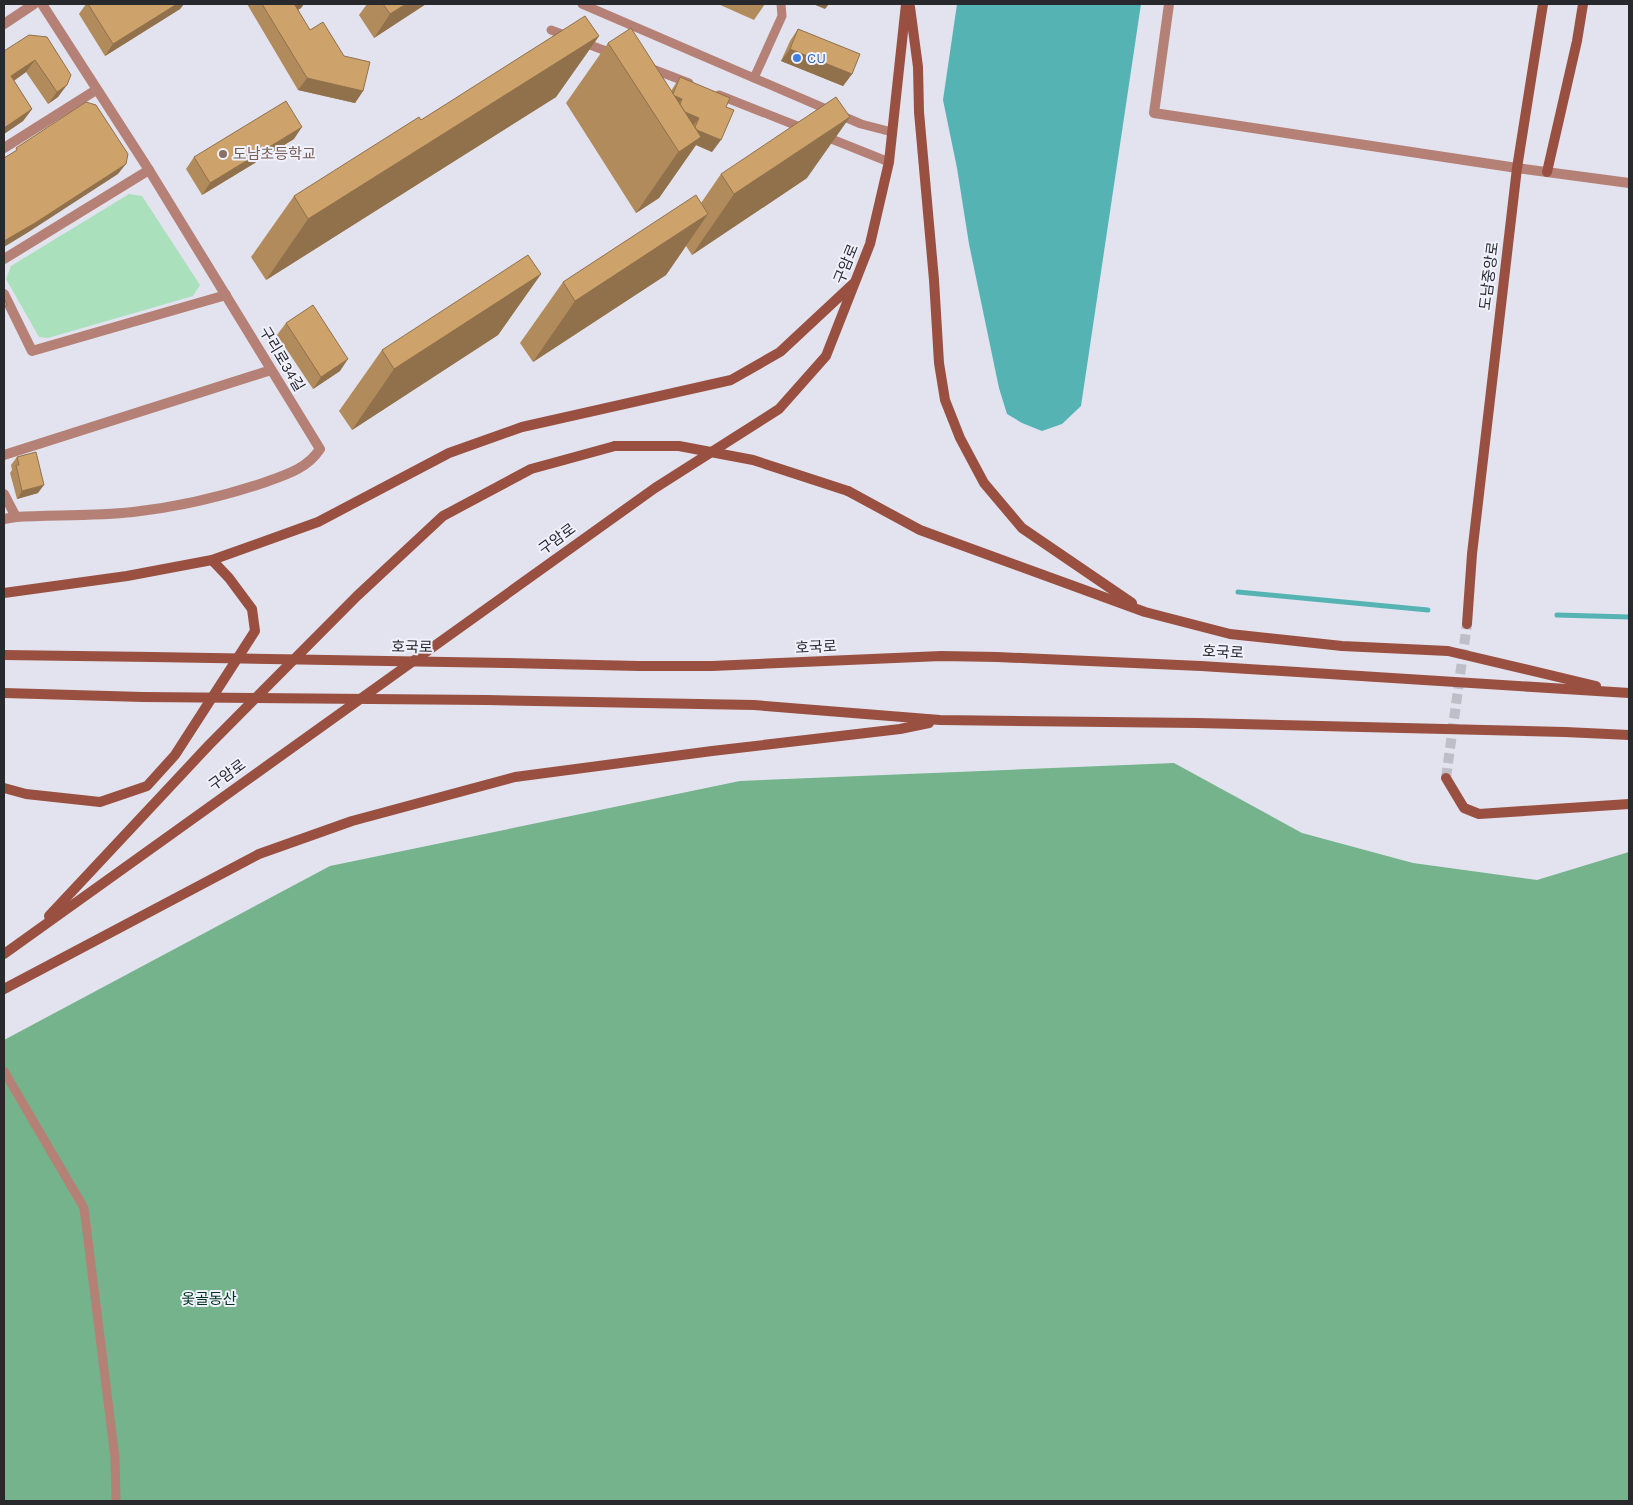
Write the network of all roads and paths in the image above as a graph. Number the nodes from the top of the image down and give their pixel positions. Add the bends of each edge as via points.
1 (34, 4) edge
2 (42, 4) edge
3 (582, 4) edge
4 (781, 4) edge
5 (908, 4) edge
6 (1169, 4) edge
7 (1543, 4) edge
8 (1582, 4) edge
9 (4, 24) edge
10 (551, 30) dead end
11 (625, 59) edge
12 (643, 66) edge
13 (754, 78) junction
14 (698, 87) edge
15 (96, 90) junction
16 (707, 91) edge
17 (892, 132) junction
18 (4, 148) edge
19 (889, 162) junction
20 (1517, 168) junction
21 (148, 170) junction
22 (1547, 172) junction
23 (1629, 183) edge
24 (4, 259) edge
25 (855, 281) junction
26 (4, 294) edge
27 (226, 295) junction
28 (270, 370) junction
29 (4, 454) edge
30 (4, 494) edge
31 (16, 517) junction
32 (4, 519) edge
33 (212, 560) junction
34 (4, 593) edge
35 (1145, 612) junction
36 (1467, 624) tunnel mouth
37 (4, 655) edge
38 (4, 693) edge
39 (1627, 693) edge
40 (940, 720) junction
41 (1629, 735) edge
42 (1446, 778) tunnel mouth
43 (4, 788) edge
44 (1629, 804) edge
45 (33, 933) junction
46 (4, 954) edge
47 (4, 989) edge
48 (4, 1071) edge
49 (116, 1501) edge

1 - 9 street
2 - 15 street, 구리로34길
3 - 13 lane
4 - 13 lane via 782,16
5 - 17 main road, 구암로
5 - 35 main road via 918,67 919,112 944,400 984,483 1022,528
6 - 20 street via 1154,113
7 - 20 main road, 도남중앙로
8 - 22 main road
10 - 11 lane
12 - 14 lane
13 - 17 lane via 861,124
15 - 18 street
15 - 21 street, 구리로34길
16 - 19 lane
17 - 19 main road, 구암로
19 - 25 main road, 구암로 via 870,244
20 - 22 street
20 - 36 main road, 도남중앙로 via 1472,554
21 - 24 street
21 - 27 street, 구리로34길
22 - 23 street
25 - 33 main road via 780,352 731,380 522,427 449,453 318,522
25 - 45 main road, 구암로 via 826,356 779,409 655,488
26 - 27 street via 32,351
27 - 28 street, 구리로34길
28 - 29 street
28 - 31 street, 구리로34길 via 320,449 313,460 290,473 225,496 179,505 132,512
30 - 31 street
31 - 32 street, 구리로34길
33 - 34 main road
33 - 43 main road via 252,609 255,631 164,768 147,786 100,802 26,794
35 - 39 main road via 1230,634 1342,646 1448,651
35 - 45 main road, bridge via 920,530 848,491 753,460 679,446 615,446 531,469 443,516 357,596 222,732
37 - 39 main road, 호국로, bridge via 639,666 988,657 1211,666
38 - 40 main road, bridge via 754,705
40 - 41 main road via 1197,723
40 - 47 main road via 900,729 515,778 352,820 259,854
42 - 44 main road via 1464,808 1479,814
45 - 46 main road, 구암로
48 - 49 lane via 84,1208 115,1458

